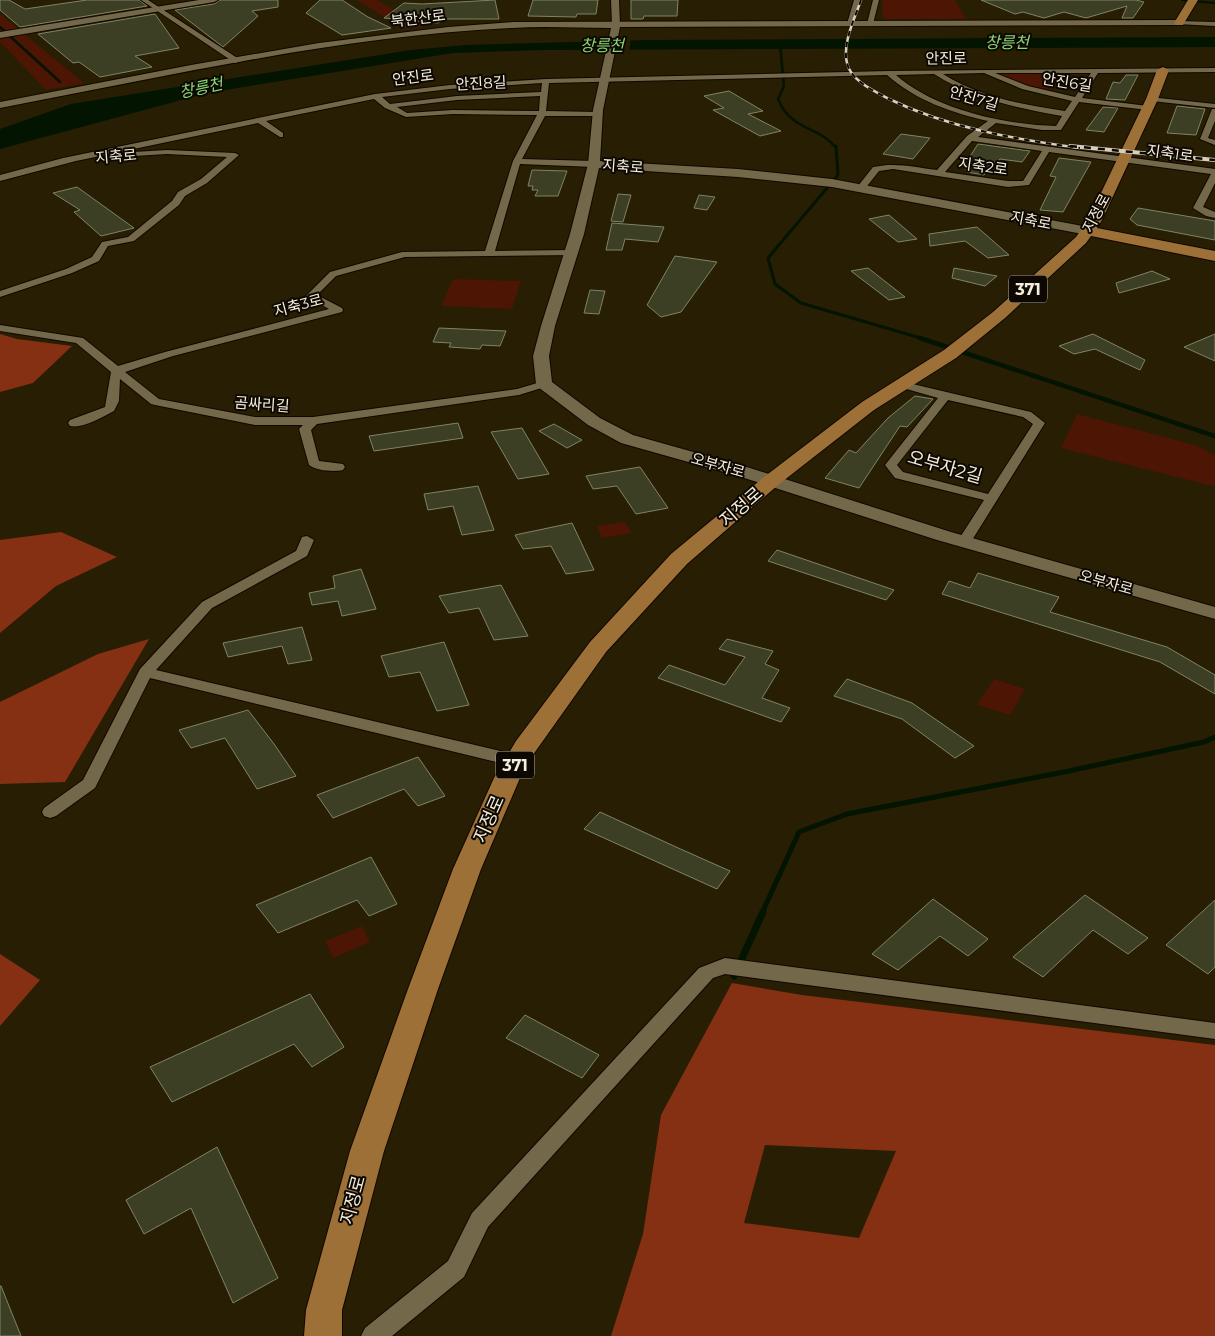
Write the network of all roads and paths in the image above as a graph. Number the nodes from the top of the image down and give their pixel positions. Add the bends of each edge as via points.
1 (144, 0) edge
2 (214, 0) edge
3 (615, 0) edge
4 (857, 0) edge
5 (876, 0) edge
6 (1191, 3) edge
7 (159, 9) junction
8 (1180, 23) junction
9 (850, 24) junction
10 (870, 24) junction
11 (1215, 24) edge
12 (616, 25) junction
13 (0, 35) edge
14 (238, 61) junction
15 (1096, 70) junction
16 (1163, 70) junction
17 (1215, 70) edge
18 (985, 71) junction
19 (935, 72) junction
20 (889, 73) junction
21 (606, 75) junction
22 (546, 81) junction
23 (450, 87) junction
24 (1032, 91) junction
25 (545, 94) junction
26 (1024, 95) dead end
27 (375, 96) junction
28 (458, 98) junction
29 (1015, 99) dead end
30 (1077, 99) junction
31 (1007, 102) junction
32 (1150, 104) junction
33 (0, 105) edge
34 (388, 106) junction
35 (1215, 106) edge
36 (998, 107) dead end
37 (1215, 111) edge
38 (453, 112) junction
39 (990, 112) dead end
40 (542, 114) junction
41 (598, 114) junction
42 (1067, 114) junction
43 (981, 116) junction
44 (259, 120) junction
45 (995, 120) junction
46 (280, 135) dead end
47 (970, 138) junction
48 (158, 141) junction
49 (1215, 142) edge
50 (1047, 149) junction
51 (167, 152) junction
52 (1122, 160) junction
53 (63, 161) junction
54 (517, 161) junction
55 (594, 164) junction
56 (939, 173) junction
57 (1215, 173) edge
58 (0, 178) edge
59 (861, 188) junction
60 (1215, 216) edge
61 (1088, 231) junction
62 (489, 253) junction
63 (571, 253) junction
64 (1215, 256) edge
65 (0, 294) edge
66 (0, 328) edge
67 (118, 370) junction
68 (544, 384) junction
69 (900, 384) junction
70 (945, 396) junction
71 (313, 421) junction
72 (74, 423) dead end
73 (339, 467) dead end
74 (771, 481) junction
75 (990, 498) junction
76 (307, 540) dead end
77 (964, 542) junction
78 (1215, 613) edge
79 (145, 672) junction
80 (517, 761) junction
81 (50, 812) dead end
82 (1215, 1031) edge
83 (323, 1336) edge
84 (373, 1336) edge

1 - 7 street
2 - 7 street
3 - 12 street
4 - 9 street
5 - 10 street
6 - 8 main road
7 - 13 street
7 - 14 street
8 - 10 main road, 북한산로
8 - 11 street
9 - 10 main road, 북한산로
9 - 12 main road, 북한산로
12 - 14 main road, 북한산로 via 513,25 423,31
12 - 21 main road
14 - 33 main road, 북한산로
15 - 16 street, 안진로
15 - 18 street, 안진로
15 - 30 street
16 - 17 street, 안진로
16 - 32 main road, 지정로
18 - 19 street, 안진로
18 - 24 street, 안진6길
19 - 20 street, 안진로
19 - 31 street, 안진6길 via 964,89
20 - 21 street, 안진로
20 - 43 street, 안진7길 via 913,92
21 - 22 street, 안진로
21 - 41 main road
22 - 23 street, 안진로
22 - 25 street
23 - 27 street, 안진로
23 - 28 street
24 - 26 street
24 - 30 street, 안진6길
25 - 28 street, 안진8길
25 - 40 street
27 - 34 street, 안진8길
27 - 44 street, 안진로
28 - 34 street, 안진8길
28 - 38 street
29 - 31 street
30 - 32 street, 안진6길
30 - 42 street
31 - 36 street
31 - 42 street, 안진6길
32 - 35 street, 안진6길
32 - 52 main road, 지정로
34 - 38 street, 안진8길 via 406,115
37 - 49 street via 1204,139
38 - 40 street, 안진8길
39 - 43 street
40 - 41 street, 안진8길
40 - 54 street
41 - 55 main road
42 - 45 street, 안진7길 via 1058,128 1044,129
43 - 45 street, 안진7길
44 - 46 street
44 - 48 street, 안진로
45 - 47 street
47 - 50 street
47 - 56 street
48 - 51 street via 151,146
48 - 53 street, 안진로
50 - 52 street
50 - 56 street, 지축2로 via 1026,183 1008,184
51 - 53 street, 지축로
51 - 65 street, 지축로 via 235,155 204,182 180,194 176,203 131,239 105,244 96,259 69,271
52 - 57 street, 지축1로
52 - 61 main road, 지정로
53 - 58 street, 지축로
54 - 55 street, 지축로
54 - 62 street
55 - 59 main road, 지축로 via 738,173
55 - 63 main road
56 - 59 street, 지축2로 via 893,166 876,168
57 - 60 street, 지축1로 via 1198,208
59 - 61 main road, 지축로
61 - 64 main road, 지축로
61 - 69 main road, 지정로 / 371 via 1008,308 957,349
62 - 63 street, 지축3로
62 - 67 street, 지축3로 via 405,254 333,274 311,296 338,310
63 - 68 main road via 541,356
66 - 67 street, 곰싸리길 via 79,340
67 - 71 street, 곰싸리길 via 155,402 255,421
67 - 72 street via 114,374 110,409
68 - 71 street, 곰싸리길 via 518,392
68 - 74 main road, 오부자로 via 570,406 615,434
69 - 70 street, 오부자2길
69 - 74 main road, 지정로 / 371
70 - 75 street, 오부자2길 via 1027,414 1038,422
70 - 75 street, 오부자2길 via 891,465 898,475
71 - 73 street via 305,429 313,462
74 - 77 main road, 오부자로
74 - 80 main road, 지정로 / 371 via 679,559 598,647
75 - 77 street, 오부자2길
76 - 79 street via 302,553 207,605
77 - 78 main road, 오부자로
79 - 80 street
79 - 81 street via 89,784
80 - 83 main road, 지정로 / 371 via 467,869 367,1151 324,1310
82 - 84 street via 725,966 706,974 480,1220 456,1269

